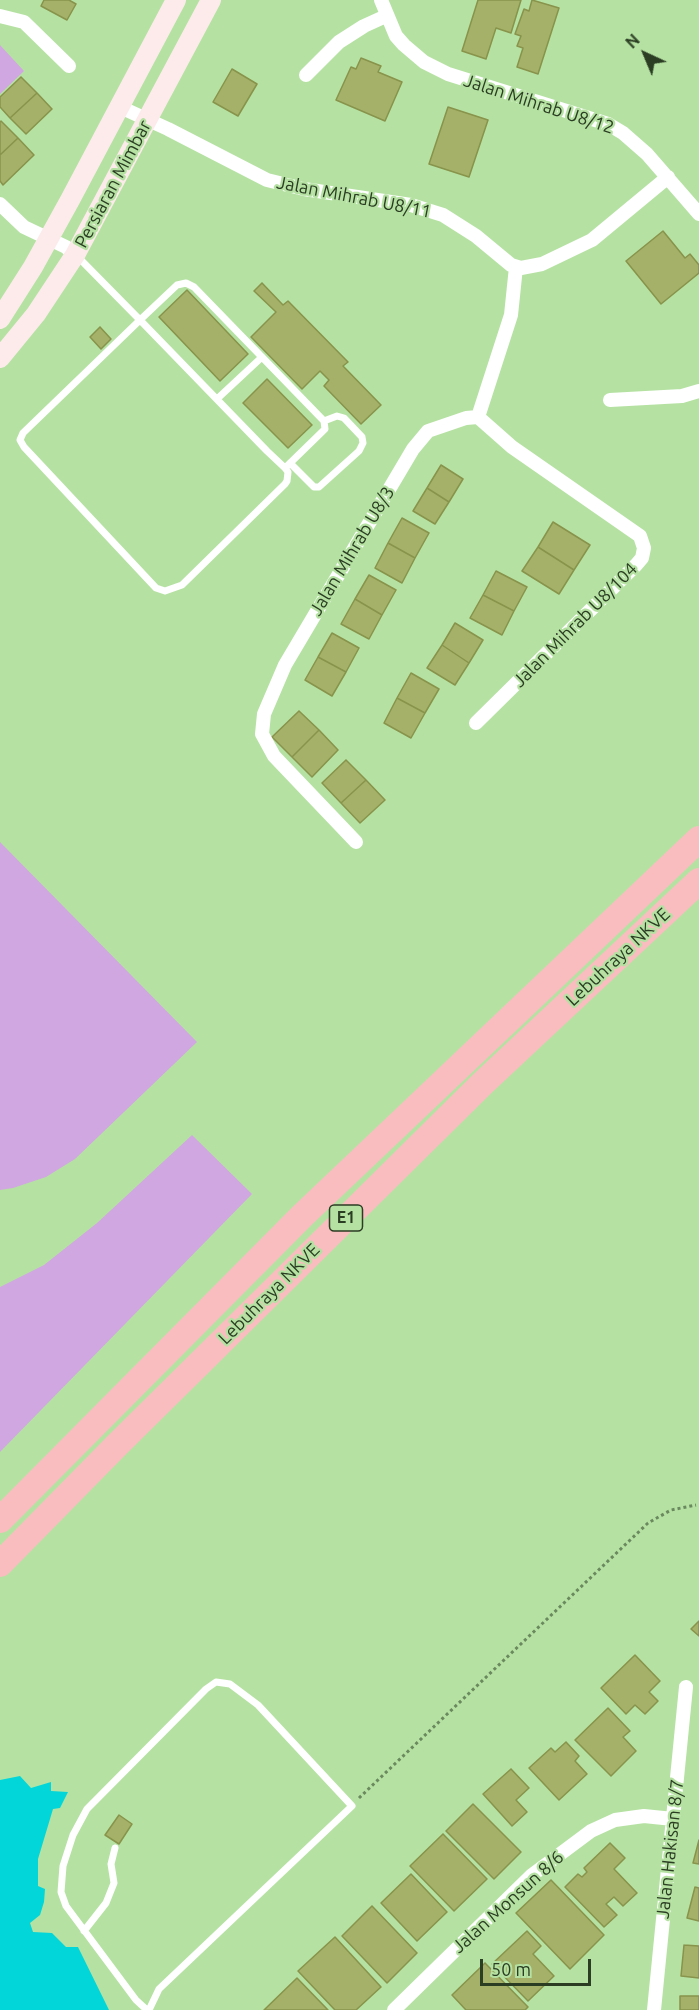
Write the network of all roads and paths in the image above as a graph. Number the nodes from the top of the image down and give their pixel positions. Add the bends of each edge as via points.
1 (177, 0) edge
2 (211, 0) edge
3 (381, 0) edge
4 (0, 16) edge
5 (386, 16) junction
6 (69, 66) dead end
7 (306, 75) dead end
8 (120, 107) junction
9 (148, 119) junction
10 (668, 177) junction
11 (0, 204) edge
12 (699, 214) edge
13 (47, 240) junction
14 (75, 255) junction
15 (516, 267) junction
16 (0, 319) edge
17 (140, 320) junction
18 (262, 357) junction
19 (0, 358) edge
20 (699, 391) edge
21 (217, 399) junction
22 (610, 400) dead end
23 (478, 417) junction
24 (324, 421) junction
25 (287, 466) junction
26 (476, 723) dead end
27 (699, 840) edge
28 (356, 842) dead end
29 (699, 881) edge
30 (696, 1505) dead end
31 (0, 1520) edge
32 (0, 1564) edge
33 (686, 1687) dead end
34 (352, 1806) junction
35 (673, 1819) junction
36 (115, 1848) dead end
37 (84, 1931) junction
38 (402, 2007) edge
39 (148, 2010) edge
40 (654, 2010) edge

1 - 8 street, Persiaran Mimbar
2 - 9 street, Persiaran Mimbar
3 - 5 street, Jalan Mihrab U8/12
4 - 6 street via 24,22
5 - 7 street via 345,38
5 - 10 street, Jalan Mihrab U8/12 via 404,45 434,68 608,124 637,144
8 - 9 street, Jalan Mihrab U8/11
8 - 13 street, Persiaran Mimbar
9 - 14 street, Persiaran Mimbar
9 - 15 street, Jalan Mihrab U8/11 via 267,180 411,205 443,215
10 - 12 street, Jalan Mihrab U8/12
10 - 15 street via 592,240 542,264
11 - 13 street
13 - 14 street
13 - 16 street, Persiaran Mimbar
14 - 17 lane
14 - 19 street, Persiaran Mimbar via 36,314
15 - 23 street via 511,315
17 - 18 lane via 177,285 189,284
17 - 21 lane
17 - 25 lane via 20,440 156,588 165,591 182,585 285,484
18 - 21 lane
18 - 24 lane
20 - 22 street via 682,396
21 - 25 lane
23 - 26 street, Jalan Mihrab U8/104 via 512,447 640,536 644,548 636,565
23 - 28 street, Jalan Mihrab U8/3 via 428,431 412,449 285,665 264,714 262,734 274,756
24 - 25 lane via 325,429
24 - 25 lane via 337,416 344,418 362,437 359,451 319,487
27 - 31 highway, Lebuhraya NKVE / E1 via 302,1216
29 - 32 highway, Lebuhraya NKVE / E1 via 482,1084
30 - 34 path via 671,1510 648,1523
33 - 35 street, Jalan Hakisan 8/7
34 - 37 lane via 258,1705 230,1684 216,1682 87,1809 73,1835 63,1866 62,1892 66,1906
34 - 39 lane via 159,1989
35 - 38 street, Jalan Monsun 8/6 via 644,1816 615,1820 591,1831 532,1875
35 - 40 street, Jalan Hakisan 8/7
36 - 37 lane via 111,1864 114,1883 106,1903
37 - 39 lane via 136,2000

